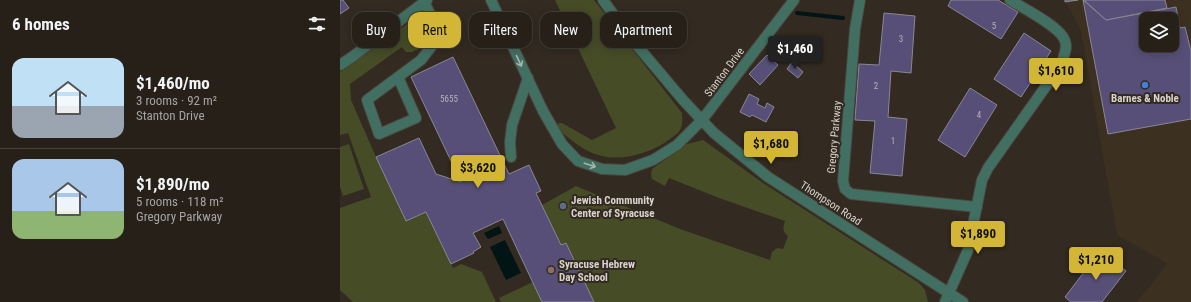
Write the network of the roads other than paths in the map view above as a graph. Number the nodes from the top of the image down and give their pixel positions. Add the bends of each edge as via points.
1 (491, 0) edge
2 (603, 0) edge
3 (794, 0) edge
4 (860, 0) edge
5 (1010, 0) edge
6 (425, 1) edge
7 (340, 65) edge
8 (398, 77) junction
9 (528, 78) junction
10 (702, 120) junction
11 (511, 157) dead end
12 (977, 207) junction
13 (947, 298) edge
14 (963, 302) edge

1 -> 9 street, Stanton Drive
2 - 10 street, Thompson Road via 634,41
3 - 10 street, Stanton Drive
4 - 12 street, Gregory Parkway via 855,29 843,181 845,189 851,194
5 - 12 street via 1058,29 1065,39 1066,50 1061,65 988,168 982,180
6 - 7 street
6 - 8 street via 435,24 435,42 421,60
8 - 8 street via 367,100 379,134 416,118
9 -> 10 street, Stanton Drive via 562,144 578,161 602,169 625,170 654,160 677,145
9 - 11 street via 512,125
10 - 13 street, Thompson Road via 768,177
12 - 13 street via 968,250
13 - 14 street, Thompson Road

